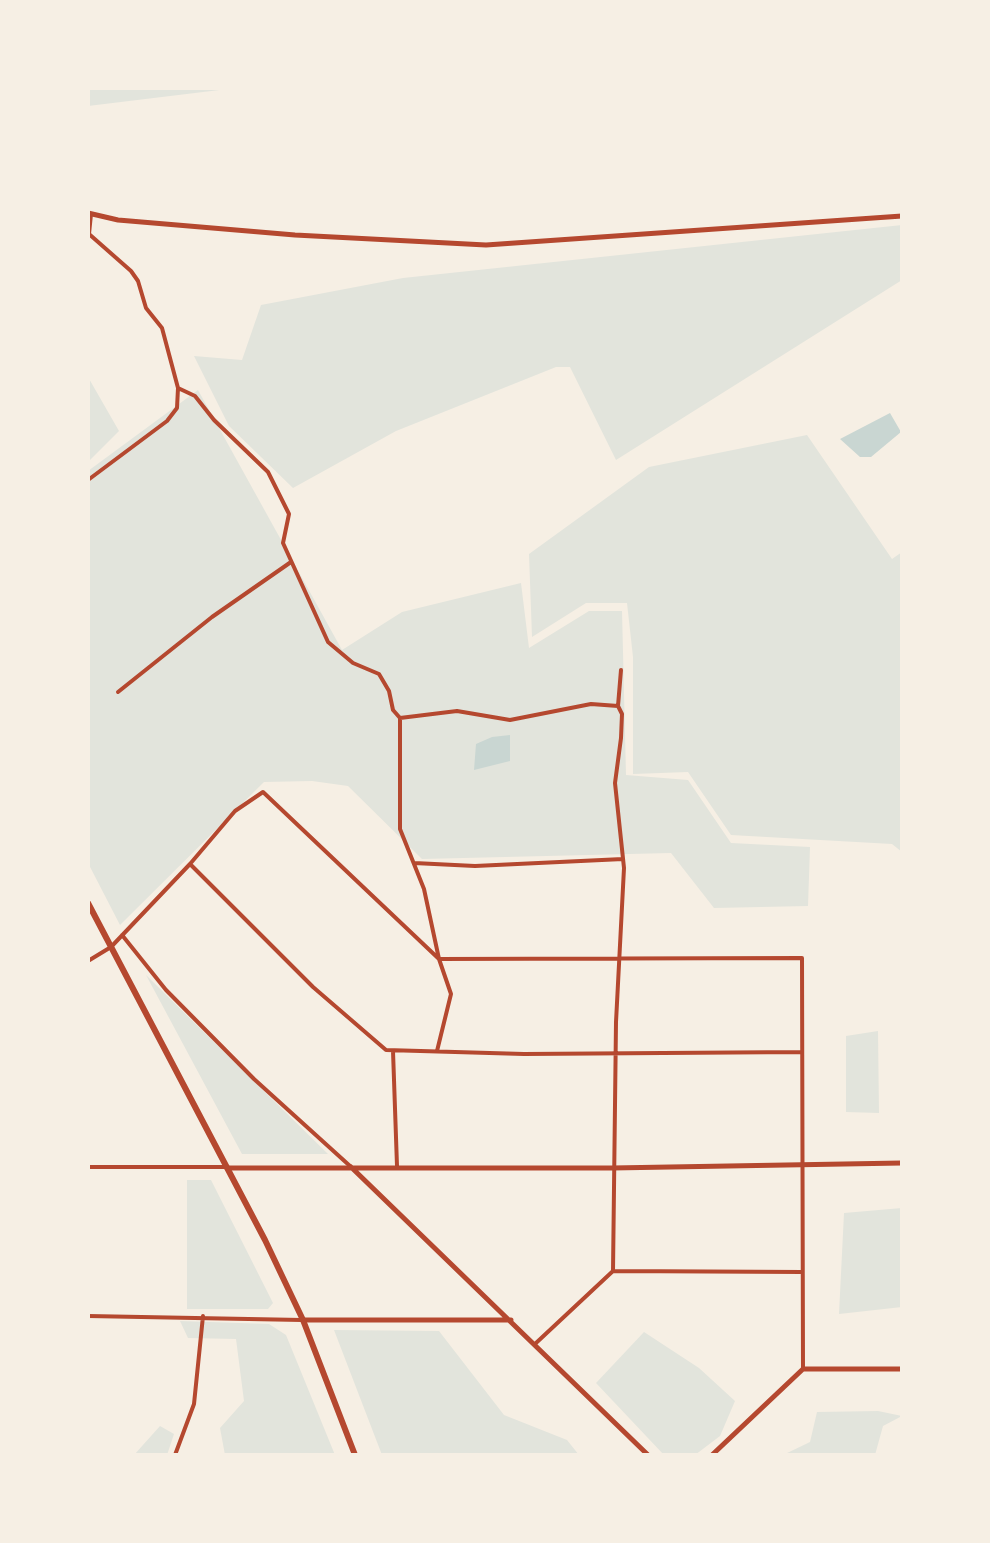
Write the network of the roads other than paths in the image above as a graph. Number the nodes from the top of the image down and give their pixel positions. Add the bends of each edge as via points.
1 (90, 214) edge
2 (902, 216) edge
3 (178, 388) junction
4 (88, 480) edge
5 (291, 562) junction
6 (621, 670) dead end
7 (118, 692) dead end
8 (618, 706) junction
9 (400, 718) junction
10 (623, 859) junction
11 (414, 863) junction
12 (190, 864) junction
13 (88, 903) edge
14 (122, 935) junction
15 (111, 947) junction
16 (620, 957) junction
17 (439, 959) junction
18 (88, 961) edge
19 (393, 1051) junction
20 (437, 1051) junction
21 (802, 1052) junction
22 (618, 1054) junction
23 (902, 1163) edge
24 (350, 1166) junction
25 (397, 1166) junction
26 (803, 1166) junction
27 (88, 1167) edge
28 (226, 1167) junction
29 (612, 1168) junction
30 (613, 1271) junction
31 (802, 1272) junction
32 (88, 1316) edge
33 (203, 1316) junction
34 (303, 1320) junction
35 (512, 1320) junction
36 (536, 1343) junction
37 (803, 1369) junction
38 (902, 1369) edge
39 (175, 1455) edge
40 (355, 1455) edge
41 (648, 1455) edge
42 (712, 1455) edge

1 - 2 street via 295,235 486,245
1 - 3 street via 89,234 131,271 146,308 162,328
3 - 4 street via 177,408 167,421
3 - 5 street via 195,396 268,472 289,514 283,543
5 - 7 street
5 - 9 street via 328,642 353,663 379,674
6 - 8 street
8 - 9 street via 591,704 510,720 457,711
8 - 10 street via 622,714 615,783
9 - 11 street via 400,829
10 - 11 street via 475,866
10 - 16 street
11 - 17 street
12 - 14 street
12 - 17 street via 235,811 263,792
12 - 19 street via 313,987
13 - 15 main road
14 - 15 street
14 - 24 street via 166,990
15 - 18 street
15 - 28 main road
16 - 17 street
16 - 21 street via 802,958
16 - 22 street
17 - 20 street via 451,994
19 - 20 street
19 - 25 street
20 - 22 street
21 - 22 street
21 - 26 street
22 - 29 street
23 - 26 street
24 - 25 street
24 - 28 street
24 - 35 street
25 - 29 street
26 - 29 street
26 - 31 street
27 - 28 street
28 - 34 main road
29 - 30 street
30 - 31 street
30 - 36 street
31 - 37 street
32 - 33 street
33 - 34 street
33 - 39 street via 194,1404
34 - 35 street
34 - 40 main road
35 - 36 street
36 - 41 street
37 - 38 street
37 - 42 street

